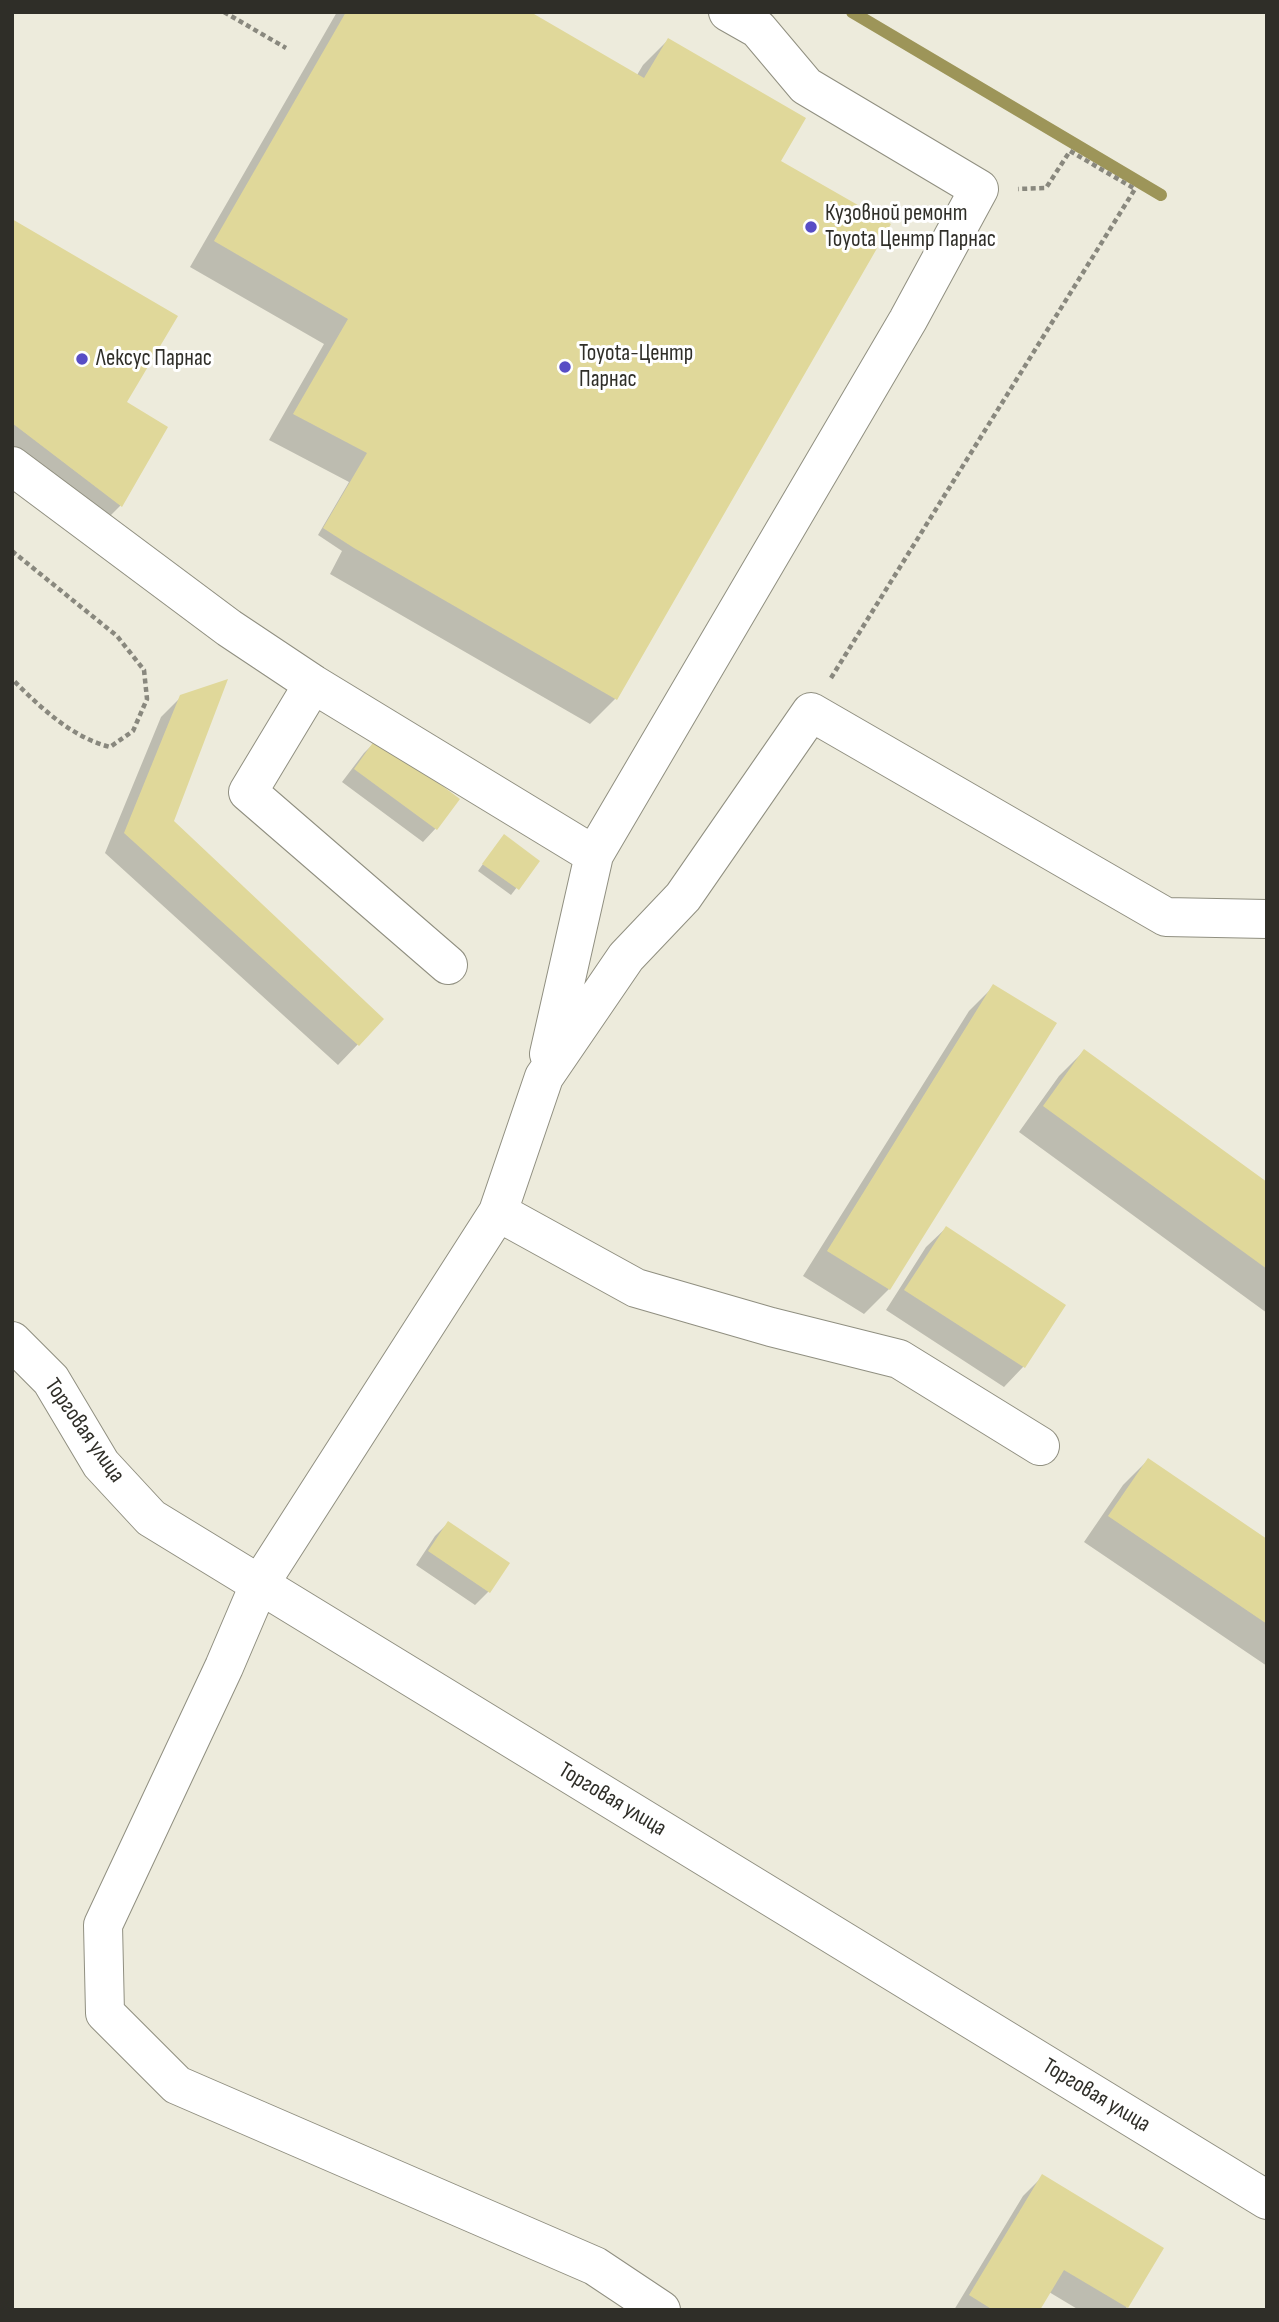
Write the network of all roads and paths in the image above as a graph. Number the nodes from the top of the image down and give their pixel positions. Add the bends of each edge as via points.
1 (224, 12) edge
2 (728, 12) edge
3 (286, 48) dead end
4 (979, 189) junction
5 (12, 467) edge
6 (12, 551) edge
7 (12, 679) edge
8 (313, 684) junction
9 (811, 712) junction
10 (594, 855) junction
11 (1267, 919) edge
12 (448, 965) dead end
13 (544, 1077) junction
14 (498, 1212) junction
15 (12, 1341) edge
16 (1040, 1446) dead end
17 (258, 1585) junction
18 (1267, 2200) edge
19 (662, 2310) edge

1 - 3 path
2 - 4 street via 758,29 806,86
4 - 9 path via 1046,188 1070,151 1135,189
4 - 10 street via 908,320
5 - 8 street via 229,628
6 - 7 path via 117,636 144,670 147,699 133,731 110,747 48,715
8 - 10 street
8 - 12 street via 248,792
9 - 11 street via 1166,917
9 - 13 street via 683,897 626,957
10 - 13 street
13 - 14 street
14 - 16 street via 636,1288 899,1359
14 - 17 street
15 - 17 street, Торговая улица via 51,1380 101,1464 151,1518
17 - 18 street, Торговая улица
17 - 19 street via 225,1667 103,1925 105,2013 177,2085 595,2266

